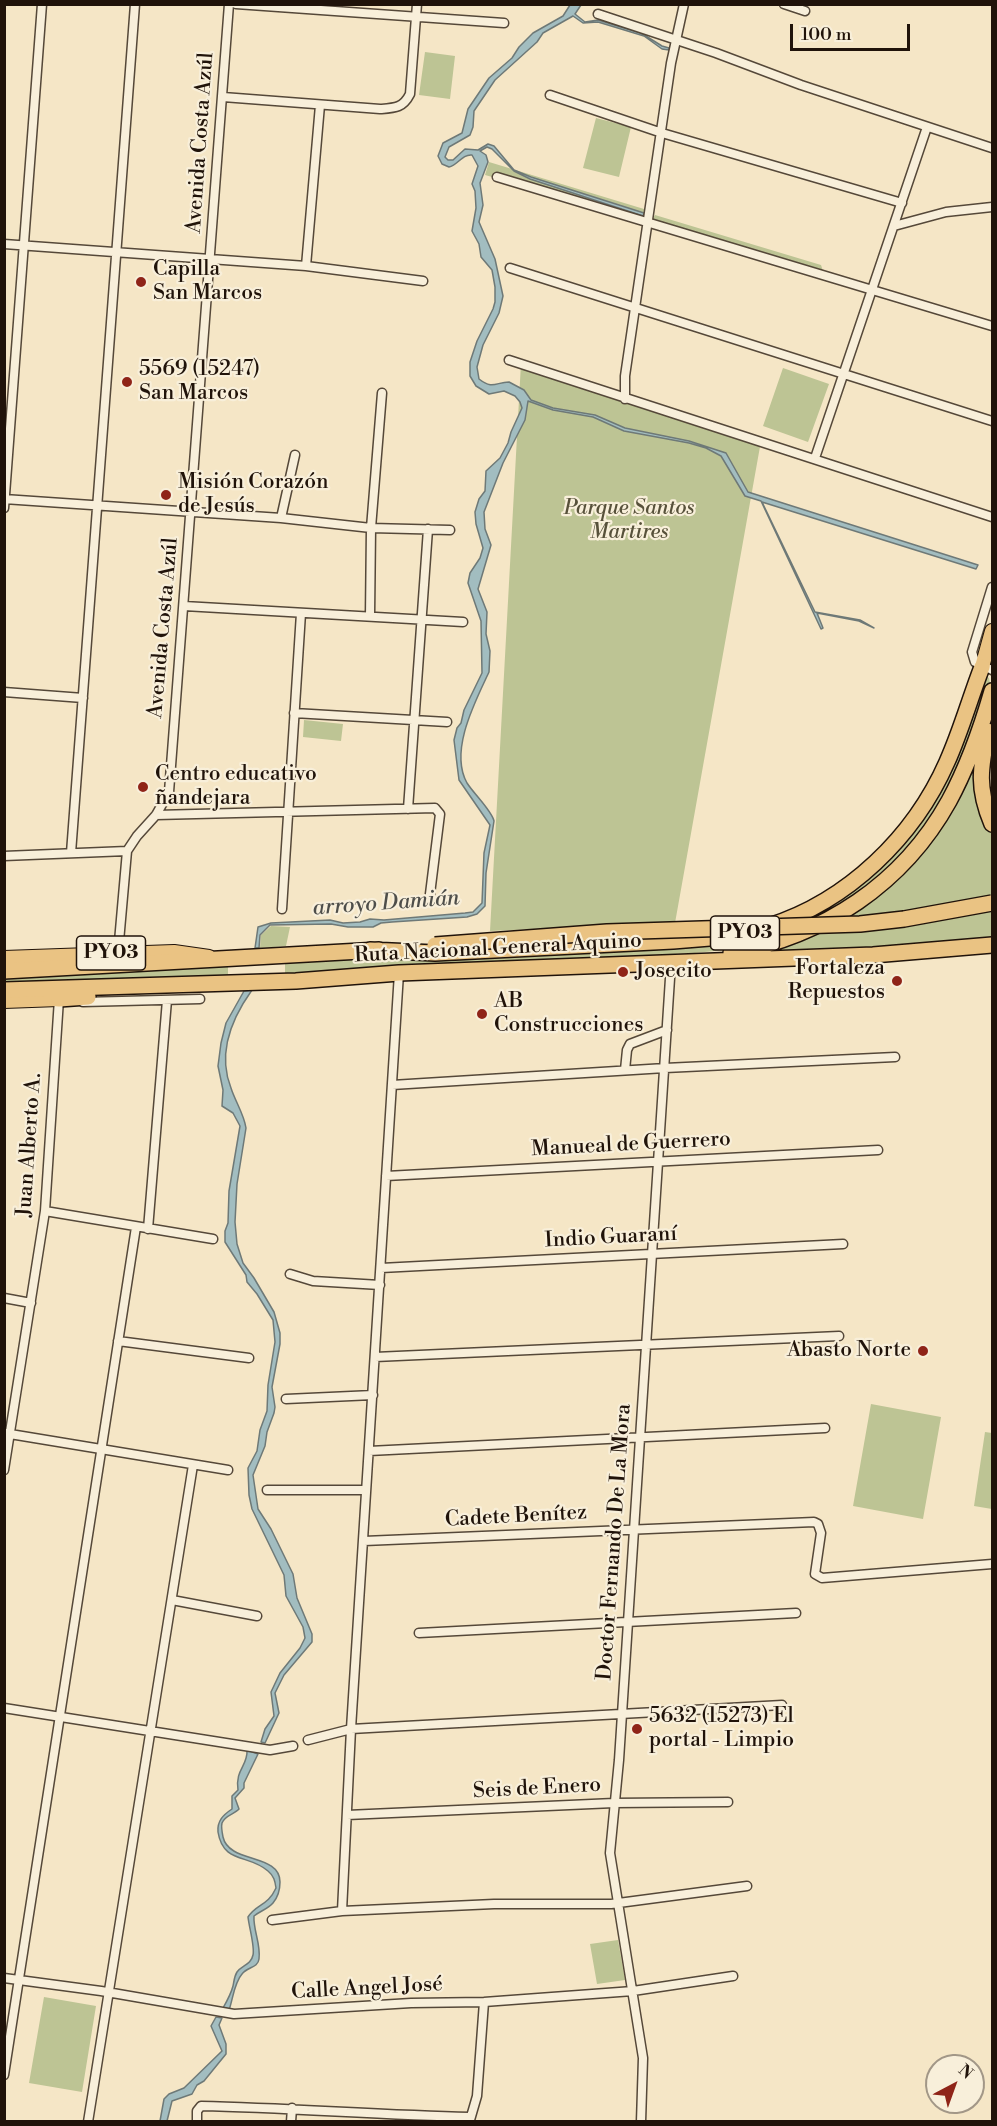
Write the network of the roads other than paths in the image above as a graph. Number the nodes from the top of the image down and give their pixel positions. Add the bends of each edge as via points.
1 (42, 4) edge
2 (135, 4) edge
3 (229, 4) edge
4 (236, 4) edge
5 (417, 4) edge
6 (684, 4) edge
7 (784, 4) edge
8 (805, 11) dead end
9 (598, 14) dead end
10 (417, 17) junction
11 (504, 23) dead end
12 (677, 41) junction
13 (550, 95) dead end
14 (223, 97) junction
15 (320, 105) junction
16 (927, 127) junction
17 (662, 133) junction
18 (993, 148) edge
19 (497, 177) dead end
20 (902, 202) junction
21 (993, 207) edge
22 (647, 222) junction
23 (894, 226) junction
24 (4, 244) edge
25 (24, 245) junction
26 (117, 252) junction
27 (210, 259) junction
28 (306, 267) junction
29 (510, 268) dead end
30 (423, 281) dead end
31 (873, 290) junction
32 (635, 309) junction
33 (993, 326) edge
34 (509, 360) dead end
35 (844, 374) junction
36 (382, 393) dead end
37 (625, 399) junction
38 (993, 421) edge
39 (295, 455) dead end
40 (815, 458) junction
41 (5, 499) edge
42 (98, 505) junction
43 (4, 508) edge
44 (191, 512) junction
45 (993, 517) edge
46 (281, 518) junction
47 (371, 528) junction
48 (428, 529) junction
49 (450, 530) dead end
50 (993, 588) edge
51 (184, 606) junction
52 (301, 613) junction
53 (370, 616) junction
54 (422, 620) junction
55 (463, 622) dead end
56 (993, 631) edge
57 (987, 668) edge
58 (993, 691) edge
59 (4, 692) edge
60 (83, 698) junction
61 (294, 713) junction
62 (985, 714) junction
63 (414, 720) junction
64 (447, 722) dead end
65 (408, 809) junction
66 (288, 812) junction
67 (156, 815) junction
68 (993, 824) edge
69 (127, 851) junction
70 (71, 853) junction
71 (4, 856) edge
72 (430, 894) dead end
73 (993, 903) edge
74 (282, 909) dead end
75 (993, 945) edge
76 (370, 951) junction
77 (118, 953) junction
78 (4, 959) edge
79 (217, 959) junction
80 (134, 963) junction
81 (675, 963) junction
82 (4, 971) edge
83 (399, 973) junction
84 (182, 984) junction
85 (4, 990) edge
86 (200, 999) dead end
87 (59, 1000) junction
88 (166, 1000) junction
89 (4, 1001) edge
90 (667, 1030) junction
91 (895, 1057) dead end
92 (665, 1068) junction
93 (625, 1070) junction
94 (392, 1084) junction
95 (878, 1150) dead end
96 (657, 1161) junction
97 (386, 1176) junction
98 (45, 1211) junction
99 (136, 1227) junction
100 (148, 1229) junction
101 (213, 1239) dead end
102 (843, 1244) dead end
103 (652, 1253) junction
104 (381, 1268) junction
105 (290, 1274) dead end
106 (380, 1285) junction
107 (4, 1298) edge
108 (31, 1304) junction
109 (840, 1336) dead end
110 (118, 1341) junction
111 (646, 1345) junction
112 (375, 1357) junction
113 (249, 1359) dead end
114 (373, 1395) junction
115 (286, 1399) dead end
116 (825, 1428) dead end
117 (7, 1434) edge
118 (640, 1437) junction
119 (101, 1449) junction
120 (369, 1451) junction
121 (193, 1465) junction
122 (4, 1470) edge
123 (228, 1470) dead end
124 (267, 1490) dead end
125 (366, 1490) junction
126 (634, 1530) junction
127 (364, 1541) junction
128 (993, 1564) edge
129 (172, 1600) junction
130 (796, 1613) dead end
131 (257, 1616) dead end
132 (628, 1621) junction
133 (419, 1633) dead end
134 (782, 1705) dead end
135 (4, 1708) edge
136 (622, 1713) junction
137 (60, 1717) junction
138 (351, 1729) junction
139 (151, 1731) junction
140 (308, 1740) dead end
141 (293, 1746) dead end
142 (728, 1802) dead end
143 (614, 1803) junction
144 (348, 1815) junction
145 (747, 1886) dead end
146 (618, 1902) junction
147 (342, 1911) junction
148 (272, 1920) dead end
149 (733, 1976) dead end
150 (4, 1978) edge
151 (19, 1980) junction
152 (633, 1991) junction
153 (110, 1992) junction
154 (484, 2002) junction
155 (4, 2075) edge
156 (292, 2109) junction
157 (383, 2118) edge
158 (470, 2119) edge
159 (88, 2121) edge
160 (196, 2121) edge
161 (291, 2121) edge
162 (641, 2121) edge

1 - 25 street
2 - 26 street
3 - 14 street, Avenida Costa Azúl
4 - 10 street
5 - 10 street
6 - 12 street
7 - 8 street
9 - 12 street
10 - 11 street
10 - 15 street via 412,83 406,102 398,108 380,109
12 - 16 street
12 - 17 street
13 - 17 street
14 - 15 street
14 - 27 street, Avenida Costa Azúl
15 - 28 street
16 - 18 street
16 - 20 street
17 - 20 street
17 - 22 street
19 - 22 street
20 - 23 street
21 - 23 street via 946,212
22 - 31 street
22 - 32 street
23 - 31 street
24 - 25 street
25 - 26 street
25 - 41 street
26 - 27 street
26 - 42 street
27 - 28 street
27 - 44 street, Avenida Costa Azúl
28 - 30 street
29 - 32 street
31 - 33 street
31 - 35 street
32 - 35 street
32 - 37 street
34 - 37 street
35 - 38 street
35 - 40 street
36 - 47 street
37 - 40 street
39 - 46 street
40 - 45 street
41 - 42 street
41 - 43 street
42 - 44 street
42 - 60 street
44 - 46 street
44 - 51 street, Avenida Costa Azúl
46 - 47 street
47 - 48 street
47 - 53 street
48 - 49 street
48 - 54 street
50 - 57 street via 972,652 975,662
51 - 52 street
51 - 67 street, Avenida Costa Azúl via 169,792
52 - 53 street
52 - 61 street
53 - 54 street
54 - 55 street
54 - 63 street
56 - 57 main road, PY03
57 - 76 highway, PY03 via 947,763 910,825 864,873 798,914 722,937 435,953
58 - 62 highway, PY03
59 - 60 street
60 - 70 street
61 - 63 street
61 - 66 street
62 - 68 highway via 988,730 981,789
62 - 81 highway, PY03 via 962,775 939,817 916,849 874,889 833,918 801,934 758,948
63 - 64 street
63 - 65 street
65 - 66 street
65 - 72 street via 435,808 440,814
66 - 67 street
66 - 74 street
67 - 69 street, Avenida Costa Azúl
69 - 70 street
69 - 77 street
70 - 71 street
73 - 76 highway, Ruta Nacional General Aquino / PY03, bridge via 860,924 607,932
75 - 81 highway, Ruta Nacional General Aquino / PY03 via 873,955
76 - 79 highway, Ruta Nacional General Aquino / PY03
77 - 78 main road, PY03
77 - 79 main road, PY03 via 174,951
78 - 80 main road
79 - 80 highway, Ruta Nacional General Aquino / PY03
80 - 82 highway, Ruta Nacional General Aquino / PY03
81 - 83 highway, Ruta Nacional General Aquino / PY03
81 - 90 street, Doctor Fernando De La Mora
83 - 84 highway, Ruta Nacional General Aquino / PY03
83 - 94 street
84 - 85 highway, Ruta Nacional General Aquino / PY03
84 - 87 highway, PY03 via 151,994
86 - 88 street
87 - 88 street
87 - 89 main road, PY03
87 - 98 street, Juan Alberto A.
88 - 100 street
90 - 92 street, Doctor Fernando De La Mora
90 - 93 street via 630,1044
91 - 92 street
92 - 93 street
92 - 96 street, Doctor Fernando De La Mora
93 - 94 street
94 - 97 street
95 - 96 street, Manueal de Guerrero
96 - 97 street, Manueal de Guerrero
96 - 103 street, Doctor Fernando De La Mora
97 - 104 street
98 - 99 street
98 - 108 street, Juan Alberto A.
99 - 100 street
99 - 110 street
100 - 101 street
102 - 103 street, Indio Guaraní
103 - 104 street, Indio Guaraní
103 - 111 street, Doctor Fernando De La Mora
104 - 106 street
105 - 106 street via 313,1281
106 - 112 street
107 - 108 street
108 - 117 street, Juan Alberto A.
109 - 111 street
110 - 113 street
110 - 119 street
111 - 112 street
111 - 118 street, Doctor Fernando De La Mora
112 - 114 street
114 - 115 street
114 - 120 street
116 - 118 street
117 - 119 street
117 - 122 street, Juan Alberto A.
118 - 120 street
118 - 126 street, Doctor Fernando De La Mora
119 - 121 street
119 - 137 street
120 - 125 street
121 - 123 street
121 - 129 street
124 - 125 street
125 - 127 street
126 - 127 street, Cadete Benítez
126 - 128 street, Cadete Benítez via 814,1522 821,1533 815,1574 822,1578
126 - 132 street, Doctor Fernando De La Mora
127 - 138 street
129 - 131 street
129 - 139 street
130 - 132 street
132 - 133 street
132 - 136 street, Doctor Fernando De La Mora
134 - 136 street
135 - 137 street
136 - 138 street
136 - 143 street, Doctor Fernando De La Mora
137 - 139 street
137 - 151 street
138 - 140 street
138 - 144 street
139 - 141 street via 270,1750
139 - 153 street
142 - 143 street, Seis de Enero
143 - 144 street, Seis de Enero
143 - 146 street, Doctor Fernando De La Mora via 610,1853
144 - 147 street
145 - 146 street
146 - 147 street
146 - 152 street, Doctor Fernando De La Mora
147 - 148 street
149 - 152 street, Calle Angel José
150 - 151 street, Calle Angel José
151 - 153 street, Calle Angel José
151 - 155 street
152 - 154 street, Calle Angel José
152 - 162 street, Doctor Fernando De La Mora via 643,2058
153 - 154 street, Calle Angel José via 234,2014
153 - 159 street
154 - 158 street via 477,2096
156 - 157 street
156 - 160 street via 201,2106
156 - 161 street
157 - 158 street

